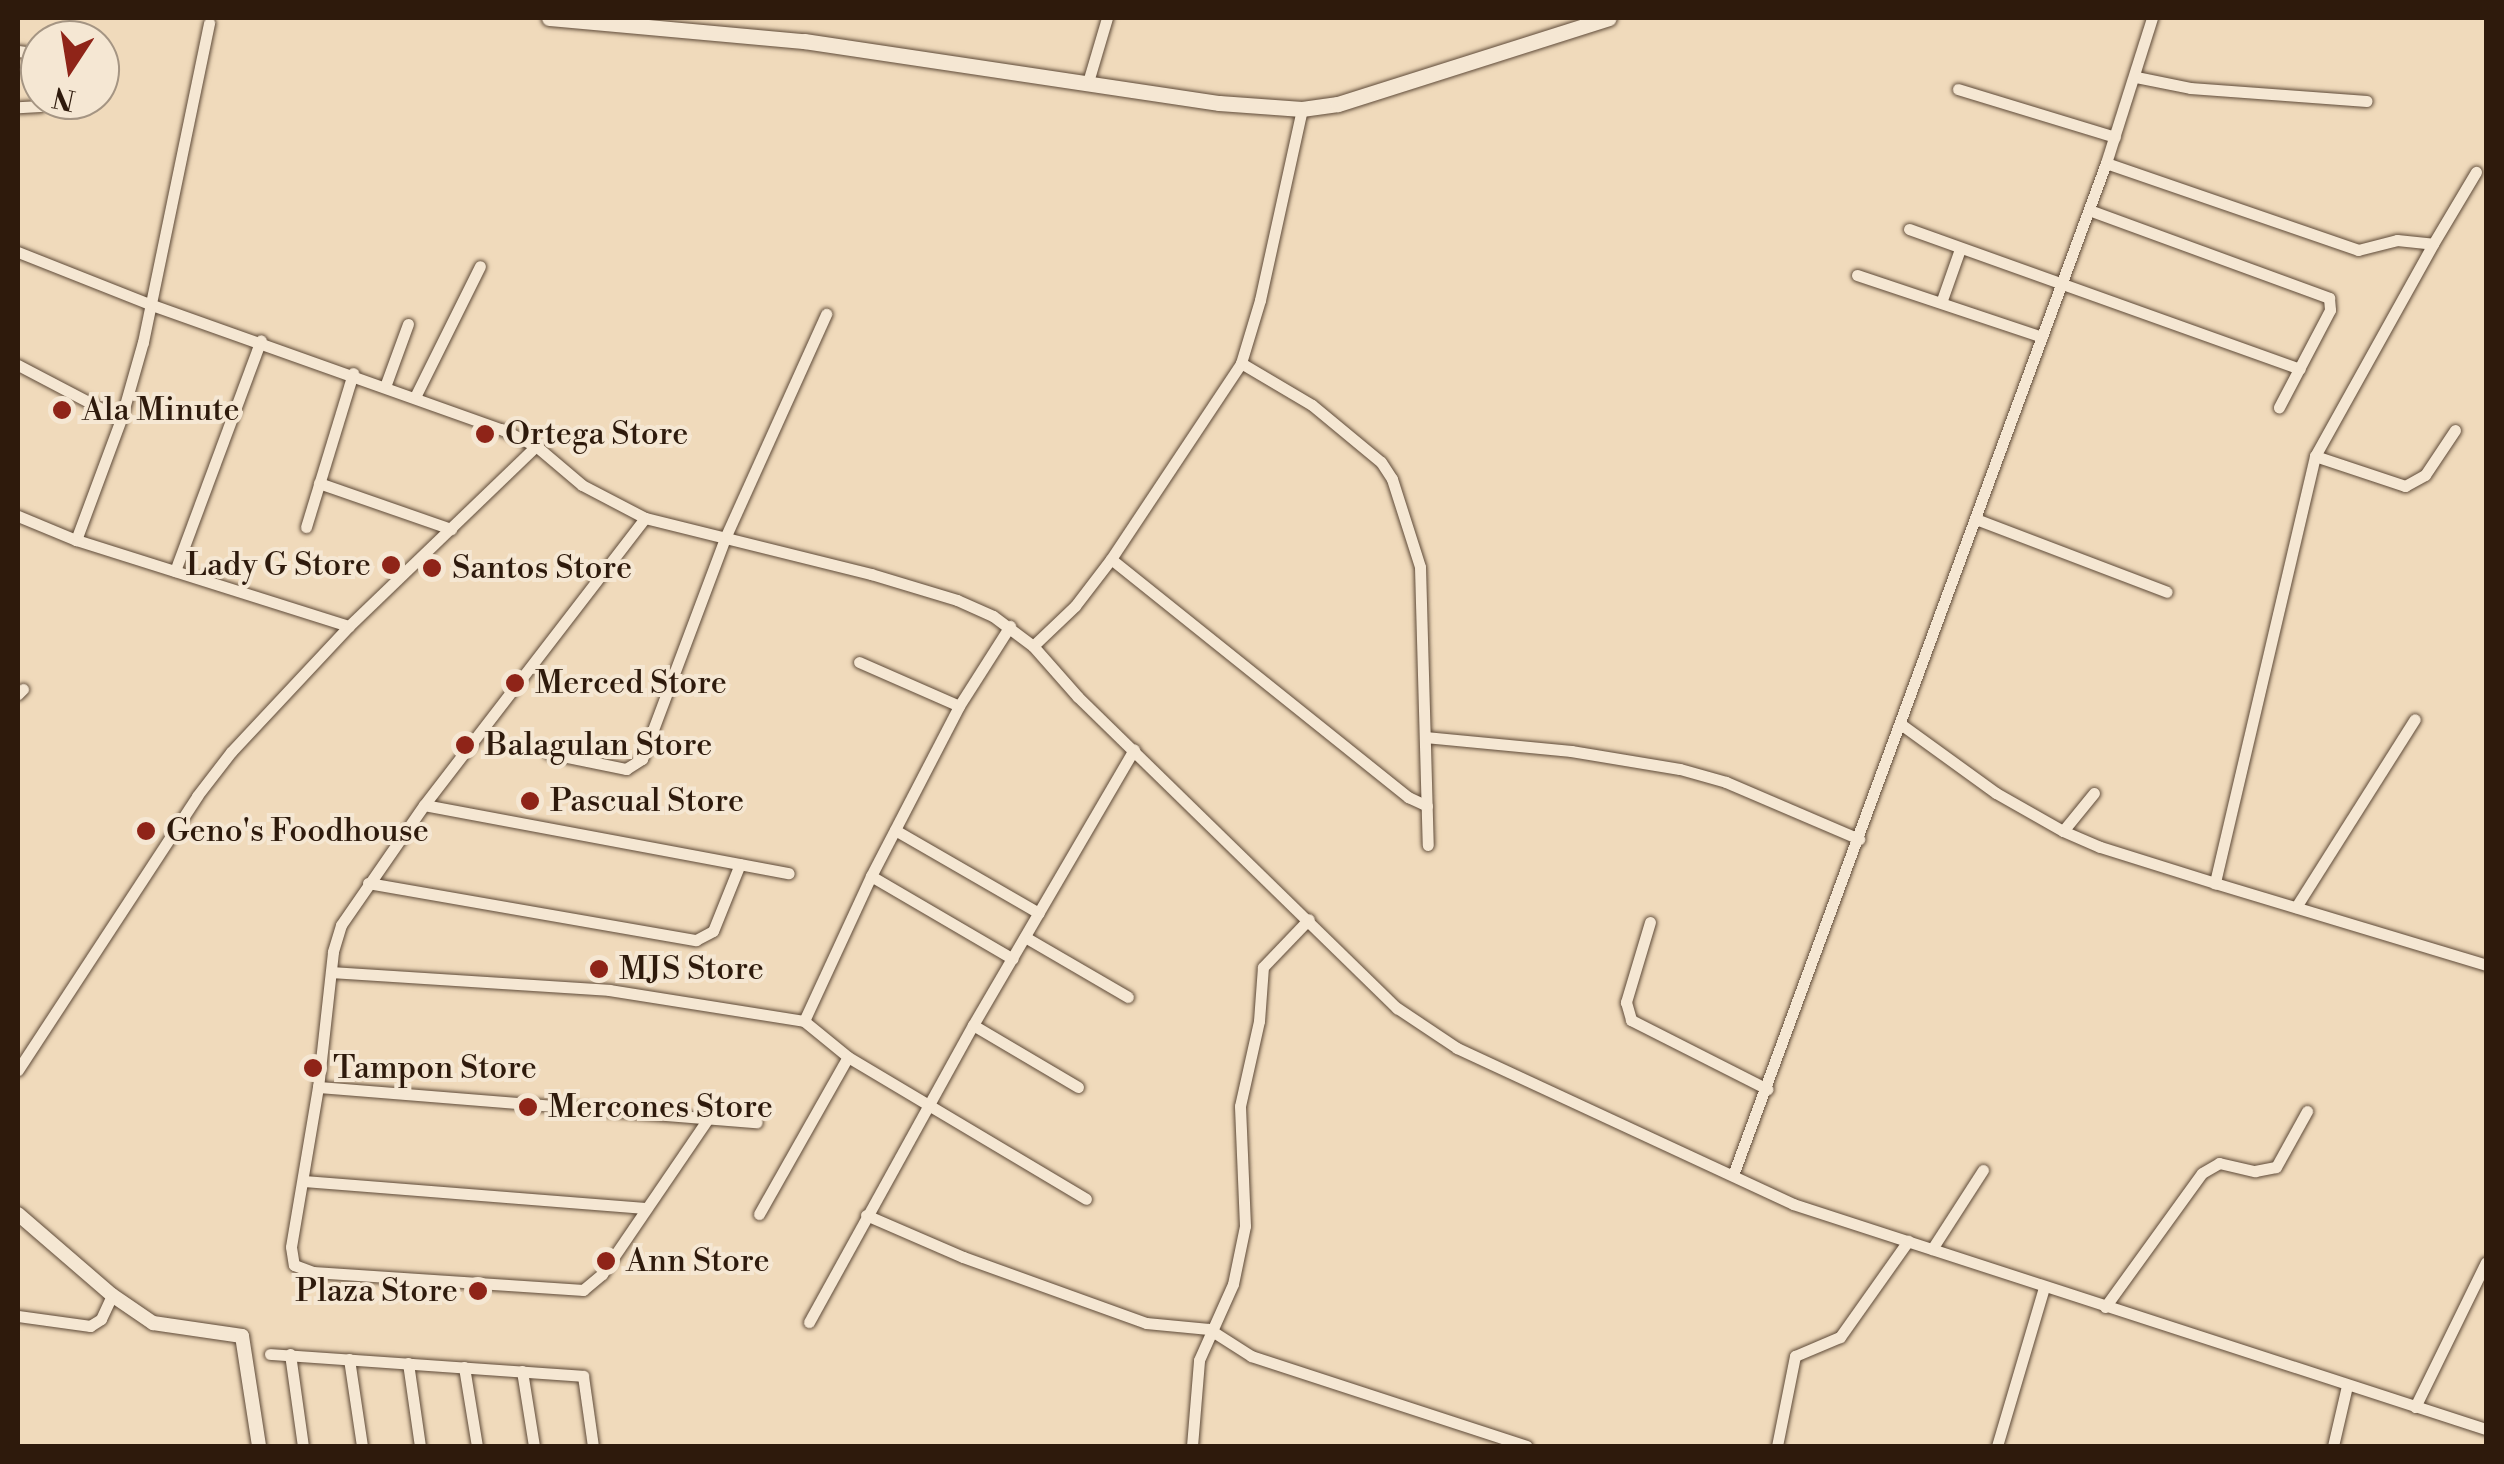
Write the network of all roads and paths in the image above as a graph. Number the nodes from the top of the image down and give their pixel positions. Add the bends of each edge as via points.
1 (549, 18) edge
2 (1108, 18) edge
3 (1610, 18) edge
4 (2152, 18) edge
5 (616, 21) edge
6 (209, 23) dead end
7 (18, 51) edge
8 (2136, 77) junction
9 (1088, 82) junction
10 (1958, 89) dead end
11 (2367, 101) dead end
12 (18, 106) edge
13 (1302, 109) junction
14 (2115, 137) junction
15 (2106, 162) junction
16 (2476, 172) dead end
17 (2089, 210) junction
18 (1909, 230) dead end
19 (2433, 244) junction
20 (1960, 249) junction
21 (18, 252) edge
22 (480, 266) dead end
23 (1858, 274) dead end
24 (2060, 286) junction
25 (1942, 300) junction
26 (152, 305) junction
27 (826, 314) dead end
28 (408, 324) dead end
29 (2042, 336) junction
30 (261, 340) junction
31 (1241, 363) junction
32 (18, 364) edge
33 (2300, 369) junction
34 (353, 373) junction
35 (386, 384) junction
36 (415, 397) junction
37 (2279, 407) dead end
38 (121, 419) junction
39 (2455, 430) dead end
40 (536, 446) junction
41 (2314, 456) junction
42 (319, 483) junction
43 (18, 516) edge
44 (646, 518) junction
45 (1976, 519) junction
46 (306, 526) dead end
47 (451, 529) junction
48 (725, 538) junction
49 (76, 540) junction
50 (1111, 559) junction
51 (174, 570) junction
52 (2167, 592) dead end
53 (349, 626) junction
54 (1010, 626) junction
55 (1033, 646) junction
56 (859, 662) dead end
57 (959, 706) junction
58 (2415, 718) dead end
59 (1902, 725) junction
60 (1425, 737) junction
61 (1134, 750) junction
62 (548, 753) dead end
63 (2094, 793) dead end
64 (424, 805) junction
65 (1426, 806) junction
66 (895, 830) junction
67 (2063, 831) junction
68 (1860, 840) junction
69 (1428, 845) dead end
70 (740, 864) junction
71 (790, 873) dead end
72 (872, 876) junction
73 (368, 883) junction
74 (2215, 883) junction
75 (2296, 906) junction
76 (1039, 913) junction
77 (1309, 920) junction
78 (1650, 922) dead end
79 (1025, 937) junction
80 (1013, 959) junction
81 (2486, 965) edge
82 (332, 972) junction
83 (1128, 996) dead end
84 (804, 1021) junction
85 (973, 1025) junction
86 (848, 1057) junction
87 (18, 1070) edge
88 (1078, 1087) dead end
89 (318, 1088) junction
90 (1767, 1089) junction
91 (928, 1106) junction
92 (2307, 1112) dead end
93 (709, 1117) junction
94 (757, 1122) dead end
95 (1983, 1170) dead end
96 (1733, 1175) junction
97 (303, 1181) junction
98 (1086, 1199) dead end
99 (646, 1208) junction
100 (18, 1214) edge
101 (759, 1214) dead end
102 (866, 1215) junction
103 (1908, 1241) junction
104 (1932, 1249) junction
105 (2486, 1262) edge
106 (2044, 1286) junction
107 (112, 1295) junction
108 (2104, 1306) junction
109 (18, 1316) edge
110 (809, 1322) dead end
111 (1209, 1328) junction
112 (270, 1354) dead end
113 (290, 1354) junction
114 (349, 1358) junction
115 (408, 1363) junction
116 (464, 1367) junction
117 (522, 1371) junction
118 (2347, 1386) junction
119 (2415, 1408) junction
120 (2486, 1429) edge
121 (258, 1446) edge
122 (303, 1446) edge
123 (362, 1446) edge
124 (420, 1446) edge
125 (476, 1446) edge
126 (534, 1446) edge
127 (593, 1446) edge
128 (1192, 1446) edge
129 (1527, 1446) edge
130 (1778, 1446) edge
131 (1997, 1446) edge
132 (2333, 1446) edge

1 - 5 main road
2 - 9 street
3 - 13 main road via 1338,104
4 - 8 street
5 - 9 main road
6 - 26 street
7 - 12 street via 40,54 40,106
8 - 11 street via 2190,88
8 - 14 street
9 - 13 main road
10 - 14 street
13 - 31 street
14 - 15 street
15 - 17 street
15 - 19 street via 2348,248 2396,240
16 - 19 street
17 - 24 street
17 - 33 street via 2325,295 2330,310
18 - 20 street
19 - 41 street
20 - 24 street
20 - 25 street
21 - 26 street
22 - 36 street
23 - 25 street
24 - 29 street
24 - 33 street
25 - 29 street
26 - 30 street
26 - 38 street
27 - 48 street
28 - 35 street
29 - 45 street
30 - 34 street
30 - 51 street
31 - 50 street
31 - 60 street via 1312,405 1381,462 1392,479 1420,566
32 - 38 street
33 - 37 street
34 - 35 street
34 - 42 street
35 - 36 street
36 - 40 street
38 - 49 street
39 - 41 street via 2426,475 2405,486
40 - 44 street via 582,485
40 - 47 street
41 - 74 street
42 - 46 street
42 - 47 street
43 - 49 street
44 - 48 street
44 - 64 street
45 - 52 street
45 - 59 street
47 - 53 street
48 - 54 street via 957,600
48 - 62 street via 638,766 616,768
49 - 51 street
50 - 55 street
50 - 65 street
51 - 53 street
53 - 87 street via 212,775
54 - 55 street
54 - 57 street
55 - 61 street
56 - 57 street
57 - 66 street
58 - 75 street
59 - 67 street via 1996,793
59 - 68 street
60 - 65 street
60 - 68 street via 1680,769
61 - 76 street
61 - 77 street
63 - 67 street
64 - 70 street
64 - 73 street
65 - 69 street
66 - 72 street
66 - 76 street
67 - 74 street
68 - 90 street
70 - 71 street
70 - 73 street via 713,931 696,940
72 - 80 street
72 - 84 street
73 - 82 street via 341,924
74 - 75 street
75 - 81 street
76 - 79 street
77 - 96 street via 1425,1031
77 - 111 street via 1263,968 1240,1106 1245,1226 1232,1284
78 - 90 street via 1626,1002 1631,1020
79 - 80 street
79 - 83 street
80 - 85 street
82 - 84 street via 590,988
82 - 89 street
84 - 86 street
85 - 88 street
85 - 91 street
86 - 91 street
86 - 101 street
89 - 93 street
89 - 97 street
90 - 96 street
91 - 98 street
91 - 102 street
92 - 108 street via 2276,1167 2255,1171 2219,1164 2202,1173
93 - 94 street
93 - 99 street
95 - 104 street
96 - 103 street via 1793,1204
97 - 99 street
97 - 99 street via 291,1257 300,1270 313,1272 583,1290 602,1274
100 - 107 street
102 - 110 street
102 - 111 street via 1146,1324
103 - 104 street
103 - 130 street via 1840,1337 1795,1356
104 - 106 street
105 - 119 street
106 - 108 street
106 - 131 street
107 - 109 street via 90,1326
107 - 121 street via 164,1328 242,1336
108 - 118 street
111 - 128 street via 1195,1385
111 - 129 street via 1250,1356
112 - 113 street
113 - 114 street
113 - 122 street
114 - 115 street
114 - 123 street
115 - 116 street
115 - 124 street
116 - 117 street
116 - 125 street
117 - 126 street
117 - 127 street via 582,1376
118 - 119 street
118 - 132 street
119 - 120 street

